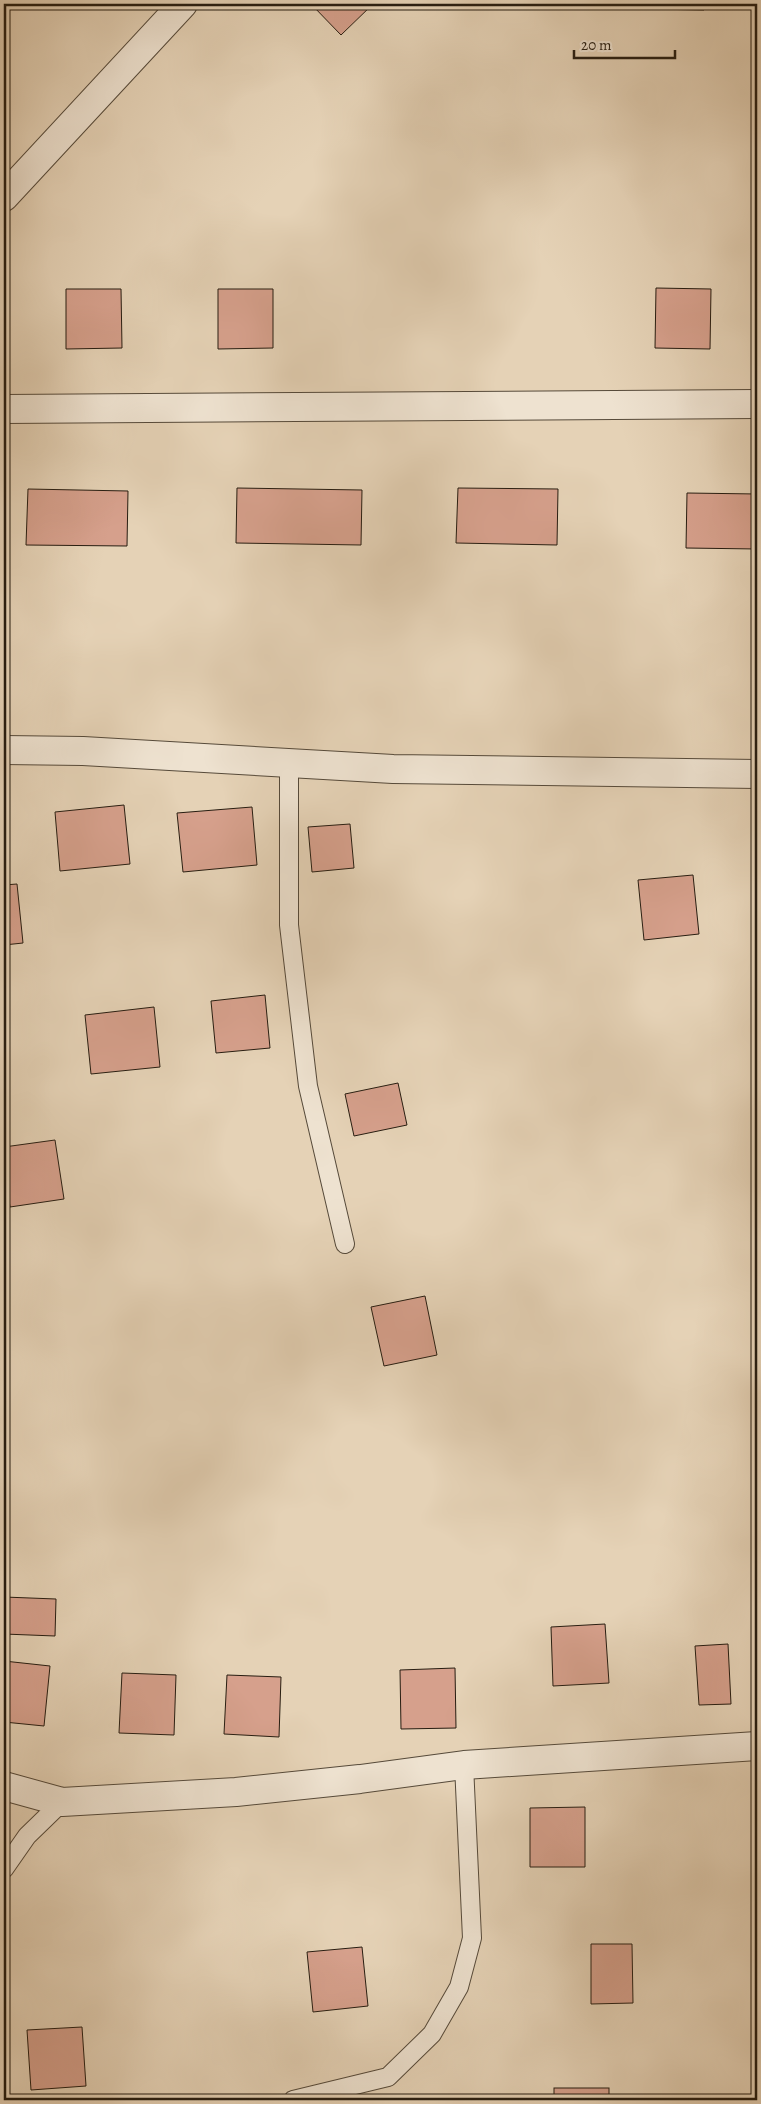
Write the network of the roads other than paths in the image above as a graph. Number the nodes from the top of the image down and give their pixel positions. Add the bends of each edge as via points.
1 (183, 4) edge
2 (4, 197) edge
3 (757, 404) edge
4 (4, 409) edge
5 (4, 750) edge
6 (289, 763) junction
7 (757, 774) edge
8 (345, 1244) dead end
9 (757, 1746) edge
10 (464, 1765) junction
11 (4, 1786) edge
12 (62, 1802) junction
13 (4, 1869) edge
14 (293, 2100) edge

1 - 2 street
3 - 4 street
5 - 6 street via 83,751
6 - 7 street via 393,769
6 - 8 lane via 289,925 308,1086
9 - 10 street
10 - 12 street via 236,1792
10 - 14 lane via 472,1938 459,1986 432,2034 388,2077
11 - 12 street
12 - 13 lane via 27,1836

